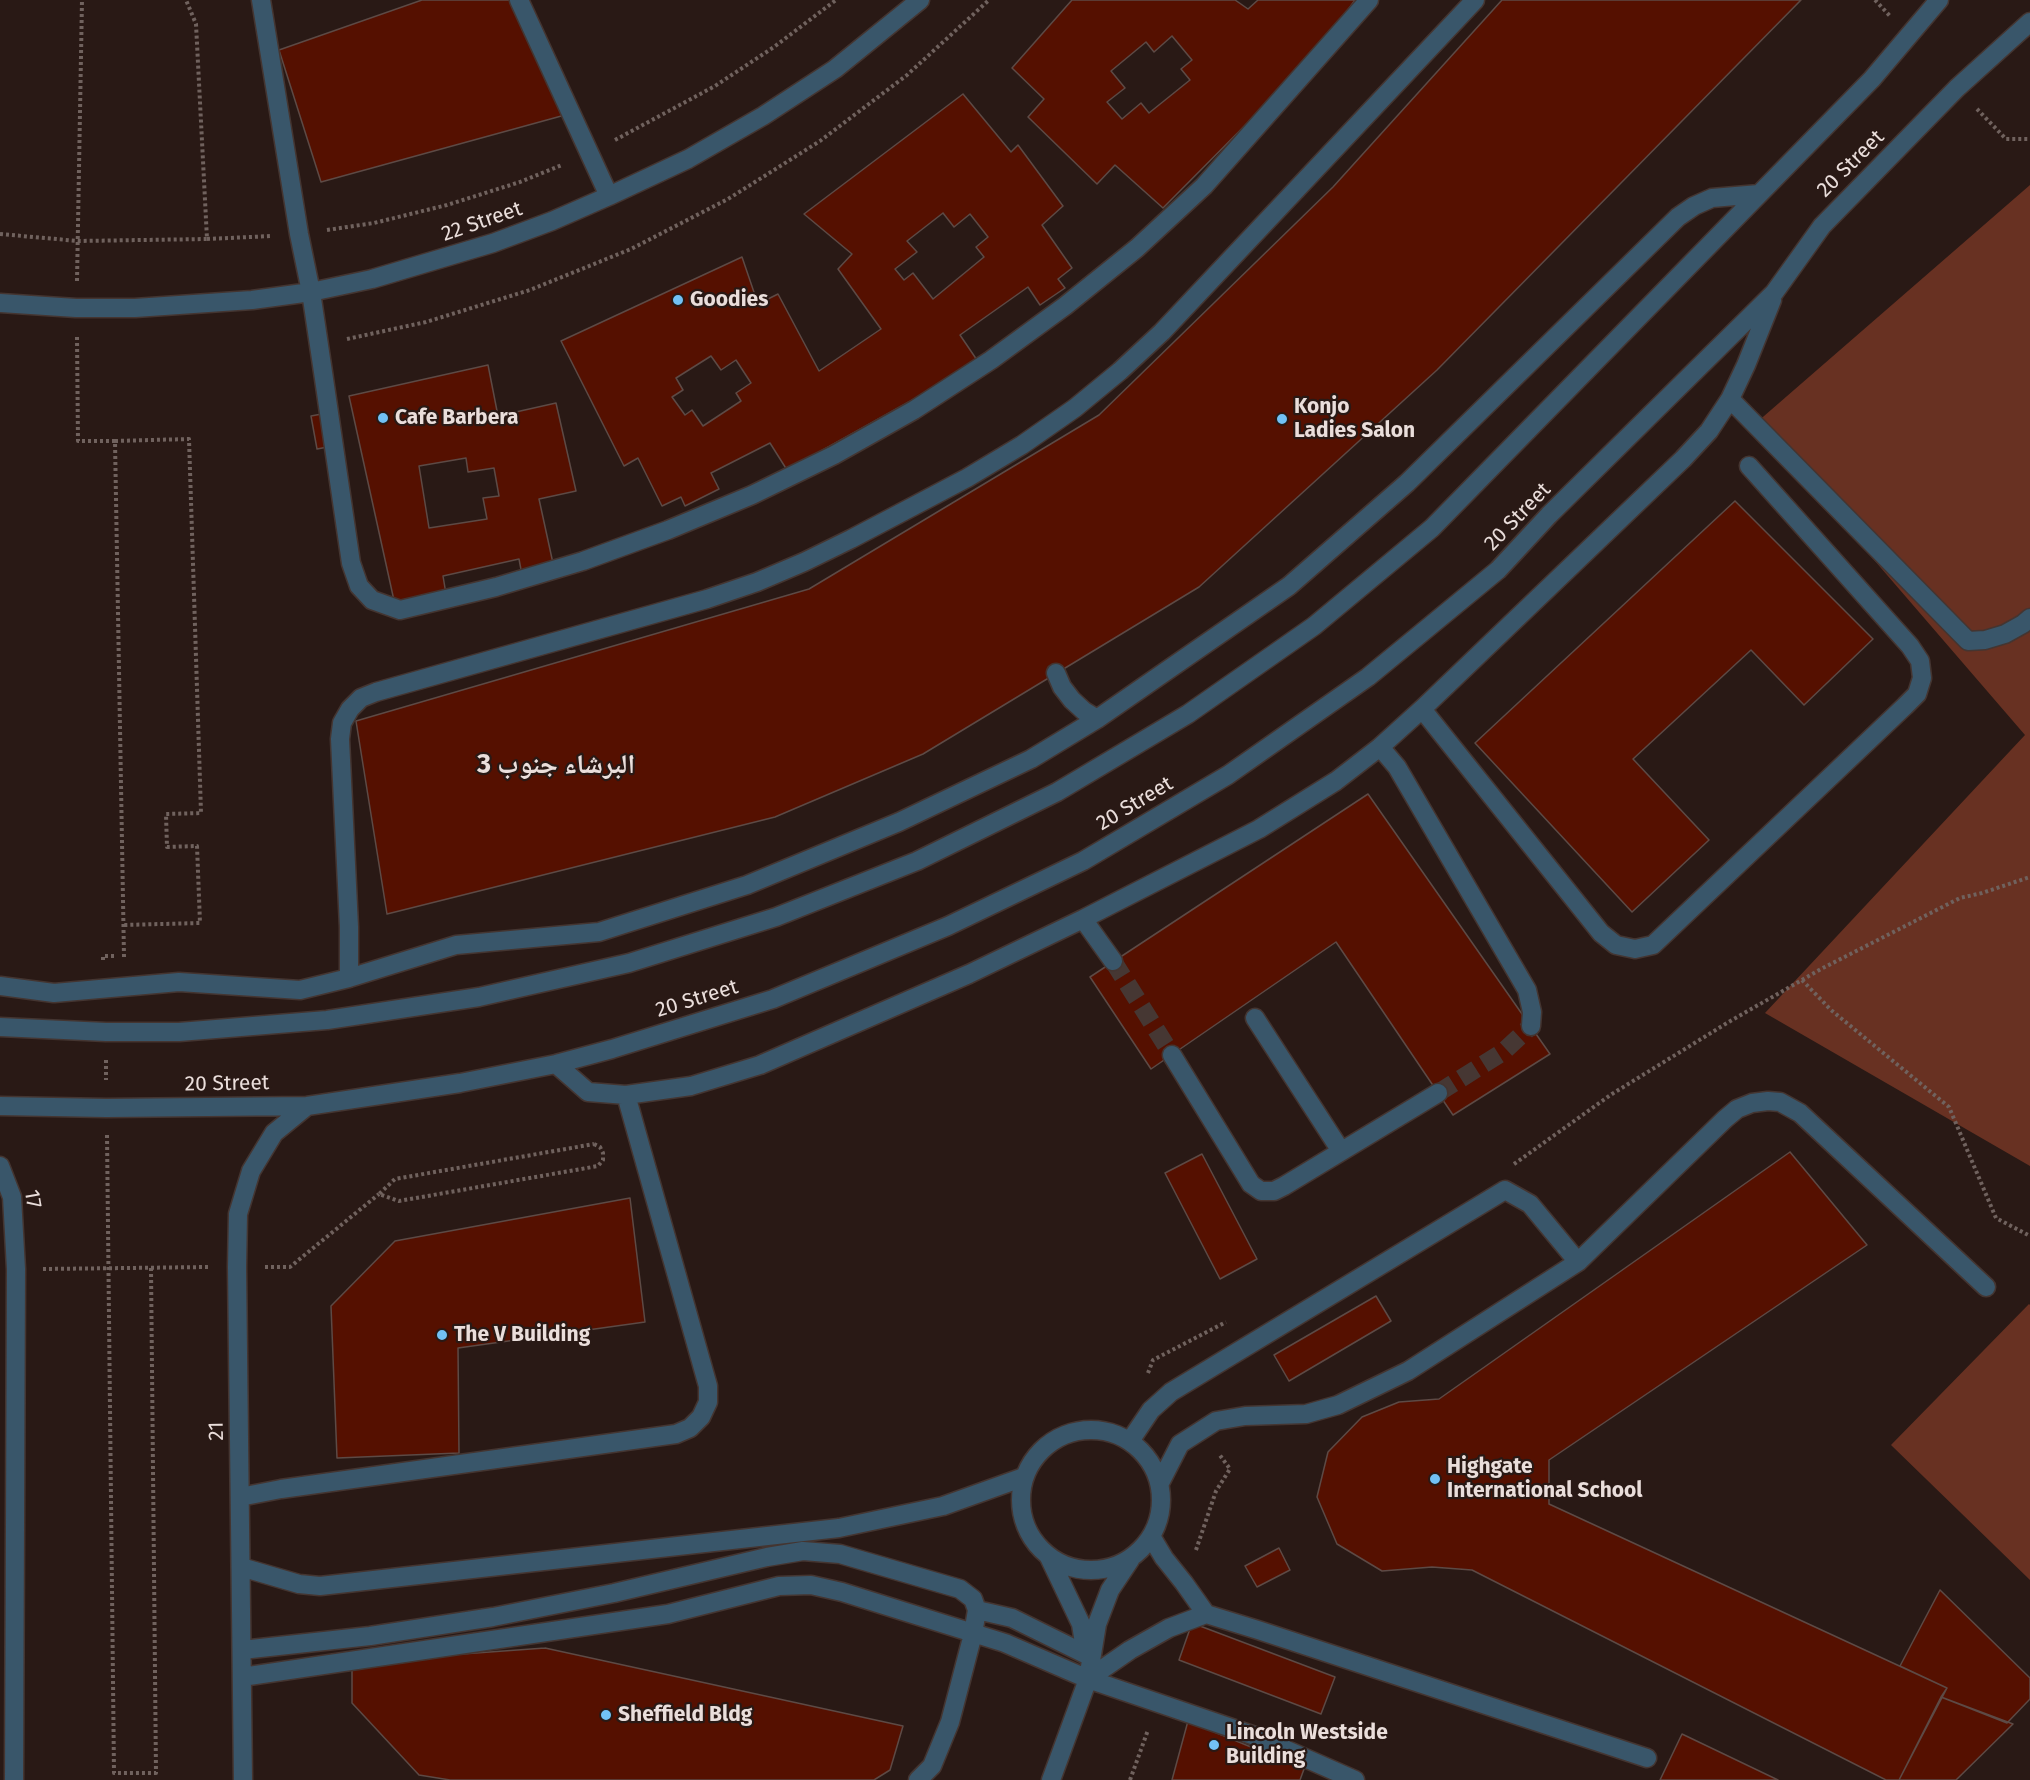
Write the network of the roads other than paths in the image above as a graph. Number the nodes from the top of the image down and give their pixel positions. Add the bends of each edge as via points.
1 (261, 0) edge
2 (519, 0) edge
3 (920, 0) edge
4 (1370, 0) edge
5 (1475, 0) edge
6 (1939, 0) edge
7 (2030, 22) edge
8 (1760, 194) junction
9 (609, 196) junction
10 (311, 292) junction
11 (1774, 293) junction
12 (0, 303) edge
13 (1730, 399) junction
14 (1749, 466) dead end
15 (2030, 618) edge
16 (1056, 673) dead end
17 (1422, 709) junction
18 (1097, 719) junction
19 (1380, 747) junction
20 (1083, 919) junction
21 (1113, 961) tunnel mouth
22 (349, 978) junction
23 (0, 986) edge
24 (1255, 1018) dead end
25 (1531, 1026) dead end
26 (0, 1027) edge
27 (1172, 1055) tunnel mouth
28 (556, 1064) junction
29 (1438, 1093) tunnel mouth
30 (626, 1095) junction
31 (0, 1106) edge
32 (307, 1106) junction
33 (1341, 1151) junction
34 (0, 1166) edge
35 (1578, 1262) junction
36 (1986, 1287) dead end
37 (1130, 1441) junction
38 (1024, 1477) junction
39 (1160, 1483) junction
40 (240, 1497) junction
41 (1152, 1538) junction
42 (1050, 1557) junction
43 (1130, 1560) junction
44 (241, 1567) junction
45 (977, 1610) junction
46 (1206, 1614) junction
47 (7, 1631) edge
48 (973, 1635) junction
49 (242, 1650) junction
50 (1090, 1657) junction
51 (242, 1677) junction
52 (1088, 1679) junction
53 (0, 1683) edge
54 (15, 1694) junction
55 (1647, 1758) dead end
56 (14, 1780) edge
57 (243, 1780) edge
58 (918, 1780) edge
59 (1051, 1780) edge
60 (1355, 1780) edge

1 - 10 street via 298,234
2 - 9 street
3 - 9 street, 22 Street via 835,69 763,116 688,159
4 - 10 street via 1204,186 1128,255 992,360 914,410 752,495 583,561 486,590 400,610 372,600 359,586 351,563
5 - 22 street via 1162,332 1075,408 1022,445 862,533 757,582 361,698 342,723 340,739
6 - 8 street, 20 Street via 1872,79
7 - 11 street, 20 Street via 1957,88 1822,226
8 - 18 street via 1712,198 1678,217 1407,483 1289,586
8 - 26 street, 20 Street via 1432,528 1314,626 1188,714 1057,792 917,861 776,917 629,963 479,997 327,1020 179,1032
9 - 10 street, 22 Street via 493,243
10 - 12 street, 22 Street via 194,306 76,308
11 - 13 street
11 - 28 street, 20 Street via 1498,570 1368,677 1228,775 1083,861 948,926 773,999
13 - 15 street via 1968,641 2005,634
13 - 17 street via 1709,431 1683,459
14 - 17 street via 1910,646 1920,661 1922,678 1911,700 1653,945 1635,949 1616,945 1601,933
16 - 18 street via 1072,700
17 - 19 street
18 - 22 street via 1031,759 899,822 747,885 599,932 456,945
19 - 20 street via 1336,782 1259,829
19 - 25 street via 1397,767 1527,990
20 - 21 street
20 - 30 street via 969,974 760,1065 691,1086
22 - 23 street via 300,990 179,982 54,993
24 - 33 street
27 - 33 street via 1251,1184 1261,1191 1274,1191
28 - 30 street via 588,1092
28 - 32 street, 20 Street
29 - 33 street
30 - 40 street via 708,1386 708,1402 701,1417 676,1434
31 - 32 street, 20 Street
32 - 40 street, 21 via 274,1133 251,1171 238,1214
34 - 47 street, 17 via 12,1197 16,1269
35 - 36 street via 1737,1109 1768,1101 1780,1102 1800,1113
35 - 37 street via 1530,1204 1505,1190 1171,1392 1151,1410
35 - 39 street via 1408,1371 1338,1405 1306,1414 1216,1421 1180,1444
37 - 38 street via 1110,1432 1089,1429 1068,1433 1049,1443 1034,1458
37 - 39 street
38 - 42 street via 1020,1499 1024,1521 1034,1541
38 - 44 street via 943,1506 839,1528 320,1586
39 - 41 street via 1161,1511
40 - 44 street, 21
41 - 43 street
41 - 46 street
42 - 43 street via 1076,1569 1103,1571
42 - 50 street via 1081,1624
43 - 50 street via 1110,1590
44 - 49 street, 21
45 - 48 street
45 - 49 street via 973,1599 960,1589 840,1554 803,1551 493,1617
45 - 50 street via 1012,1618
46 - 52 street via 1169,1628
46 - 55 street
47 - 54 street, 17
48 - 51 street via 842,1592 811,1585 779,1586 668,1614
48 - 52 street via 1005,1643
48 - 58 street via 950,1722 932,1766
49 - 51 street, 21
50 - 52 street
51 - 57 street, 21
52 - 59 street
52 - 60 street via 1255,1736
53 - 54 street
54 - 56 street, 17

